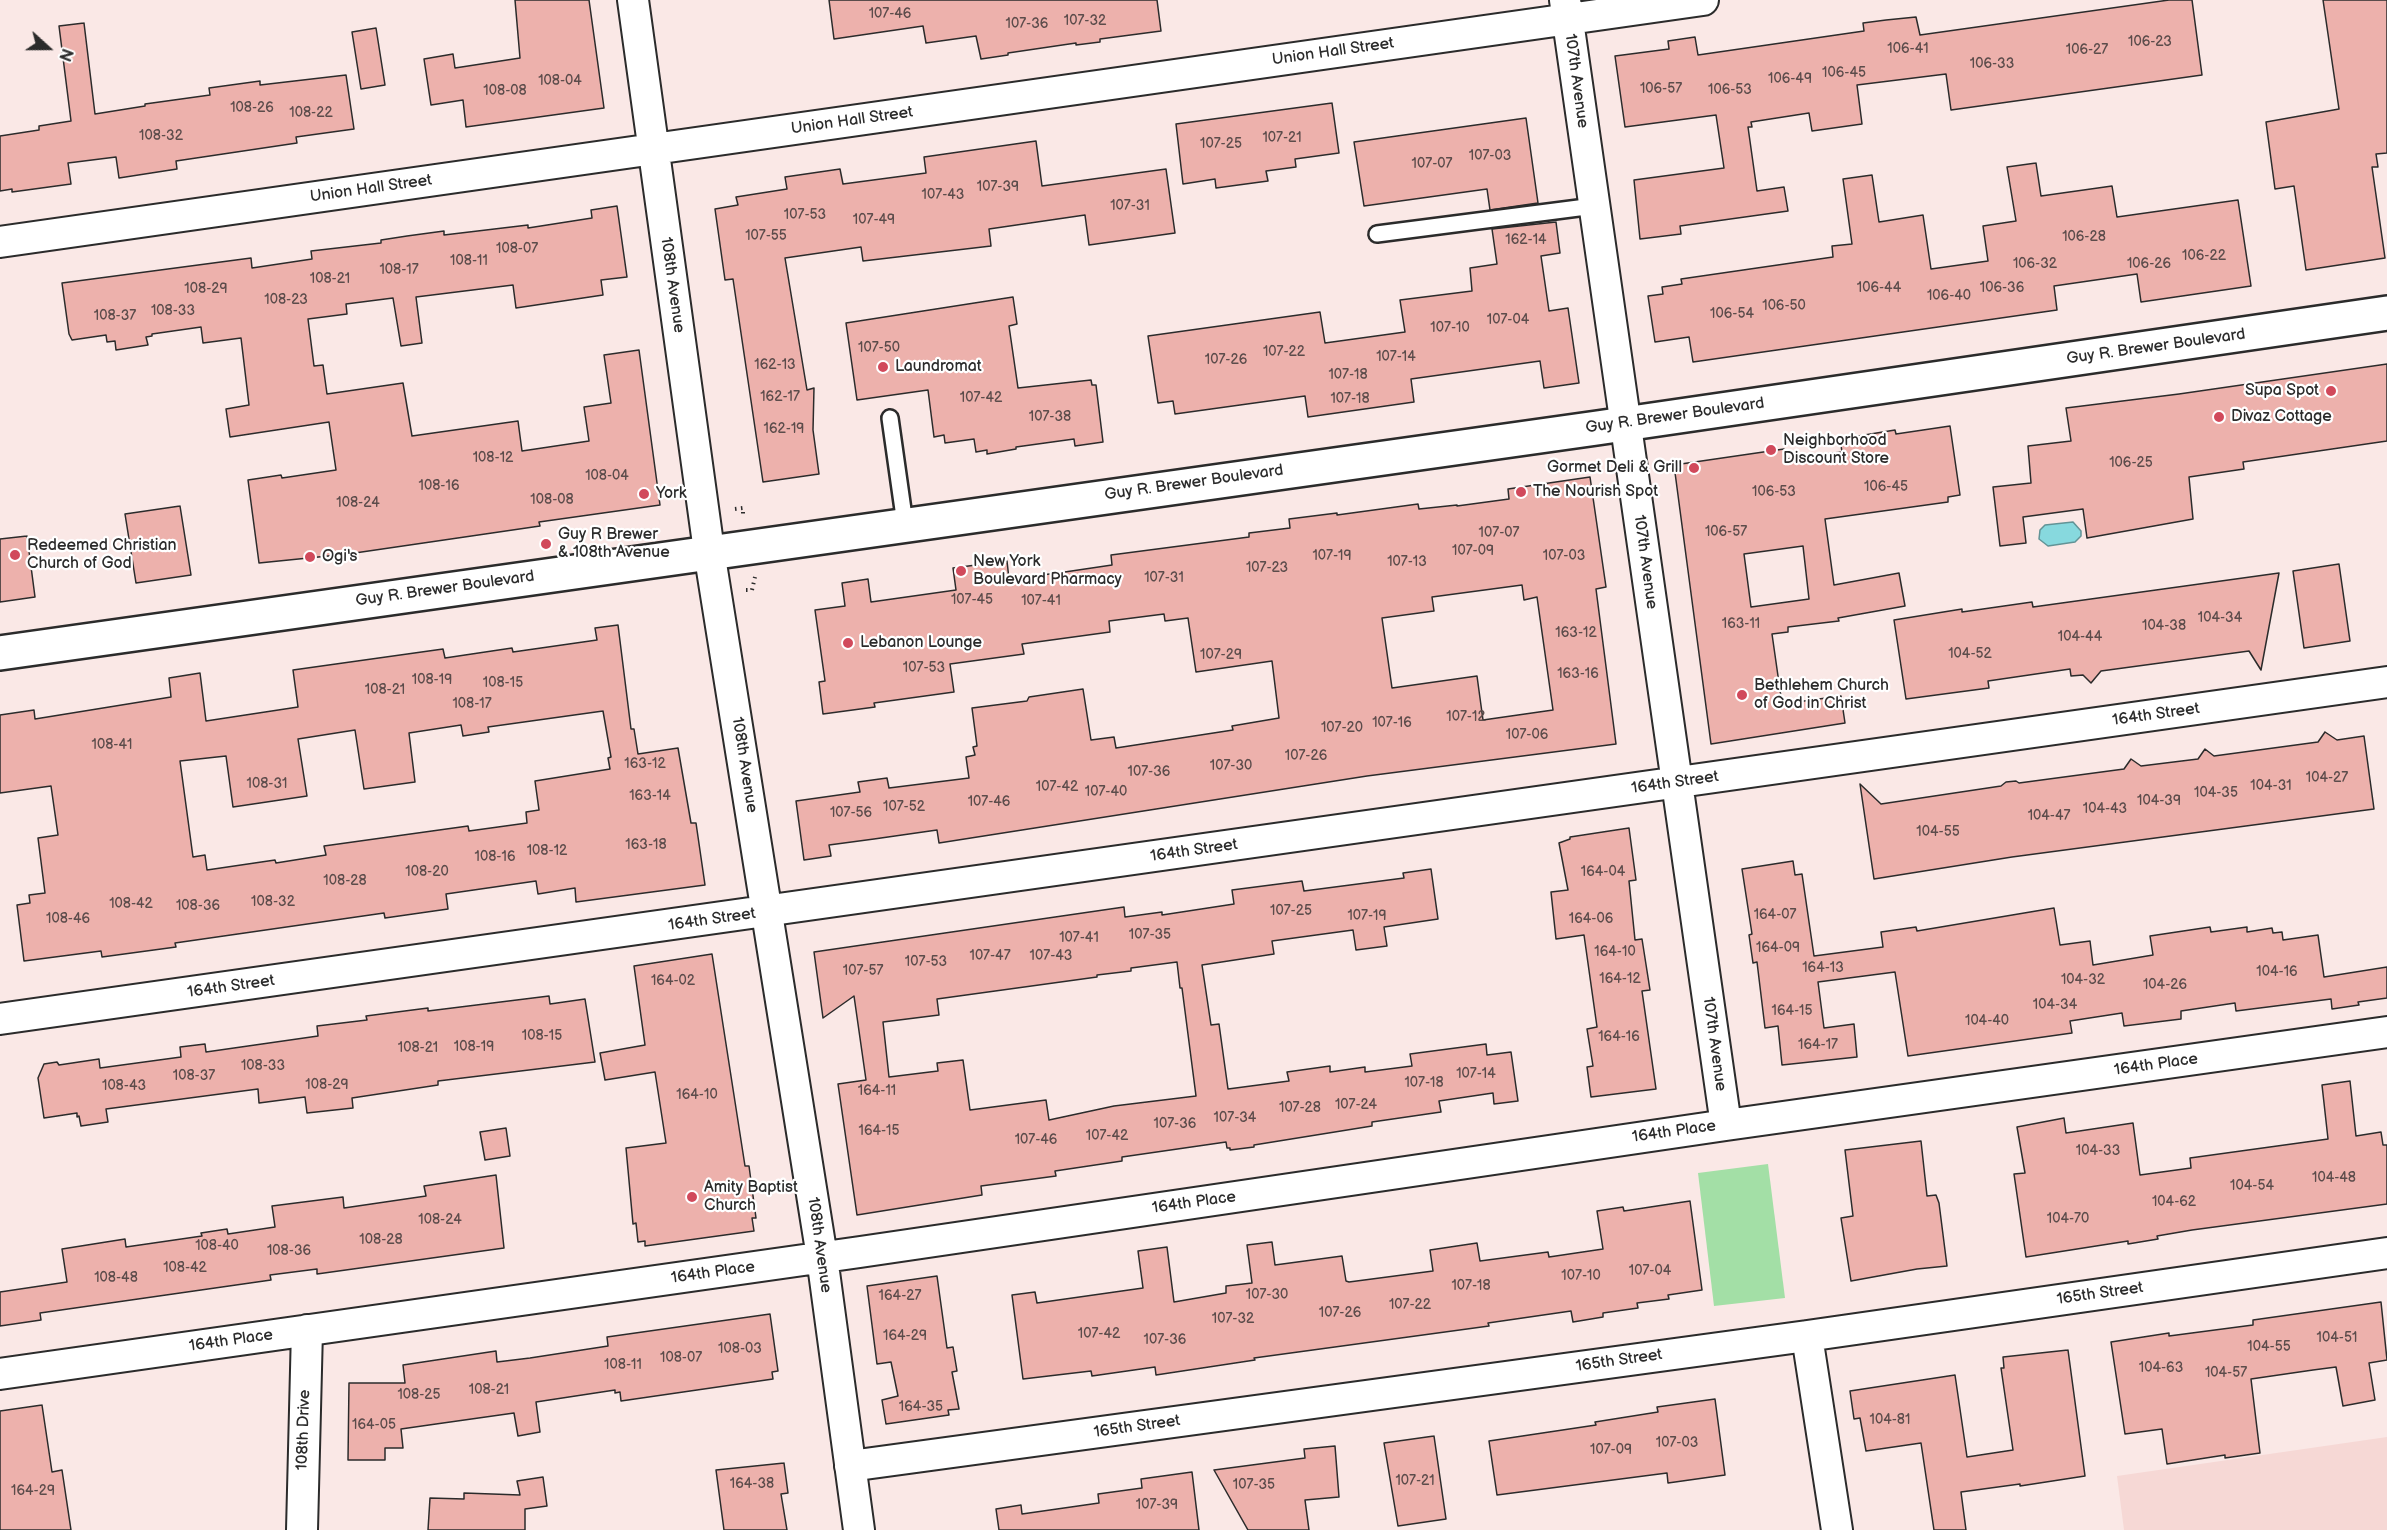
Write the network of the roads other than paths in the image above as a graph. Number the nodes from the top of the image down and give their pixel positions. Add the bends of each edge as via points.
1 (633, 0) edge
2 (1703, 0) edge
3 (1566, 9) edge
4 (654, 149) junction
5 (1594, 206) junction
6 (1377, 234) dead end
7 (0, 242) edge
8 (2387, 314) edge
9 (890, 418) dead end
10 (1626, 422) junction
11 (905, 524) junction
12 (710, 551) junction
13 (0, 653) edge
14 (2387, 682) edge
15 (1676, 782) junction
16 (768, 912) junction
17 (0, 1019) edge
18 (2387, 1032) edge
19 (1726, 1125) junction
20 (2387, 1253) edge
21 (822, 1257) junction
22 (307, 1330) junction
23 (1807, 1336) junction
24 (0, 1374) edge
25 (850, 1466) junction
26 (302, 1530) edge
27 (859, 1530) edge
28 (1837, 1530) edge

1 - 4 street, 108th Avenue
2 - 3 street, Union Hall Street
3 - 4 street, Union Hall Street
3 - 5 street, 107th Avenue
4 - 7 street, Union Hall Street
4 - 12 street, 108th Avenue
5 - 6 lane
5 - 10 street, 107th Avenue
8 - 10 main road, Guy R. Brewer Boulevard
9 - 11 lane
10 - 11 main road, Guy R. Brewer Boulevard
10 - 15 street, 107th Avenue
11 - 12 main road, Guy R. Brewer Boulevard
12 - 13 main road, Guy R. Brewer Boulevard
12 - 16 street, 108th Avenue
14 - 15 street, 164th Street
15 - 16 street, 164th Street
15 - 19 street, 107th Avenue
16 - 17 street, 164th Street
16 - 21 street, 108th Avenue
18 - 19 street, 164th Place
19 - 21 street, 164th Place
20 - 23 street, 165th Street
21 - 22 street, 164th Place
21 - 25 street, 108th Avenue
22 - 24 street, 164th Place
22 - 26 street, 108th Drive
23 - 25 street, 165th Street
23 - 28 street
25 - 27 street, 108th Avenue

